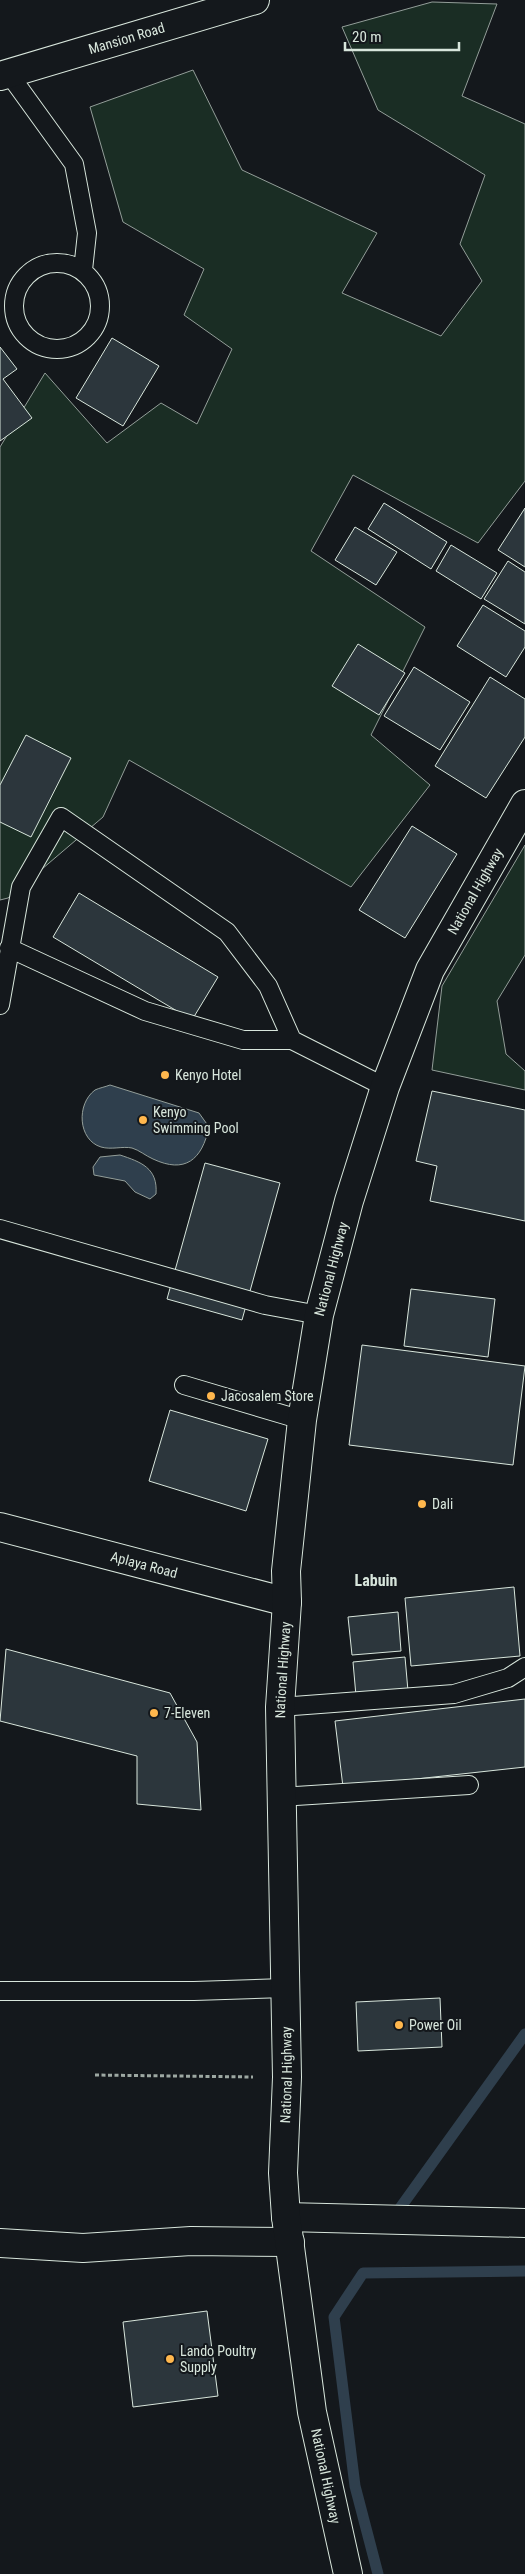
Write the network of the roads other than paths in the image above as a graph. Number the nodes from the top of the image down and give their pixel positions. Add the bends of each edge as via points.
1 (255, 0) edge
2 (4, 75) edge
3 (83, 270) junction
4 (525, 804) edge
5 (9, 948) junction
6 (0, 1005) edge
7 (292, 1040) junction
8 (385, 1087) junction
9 (0, 1229) edge
10 (319, 1315) junction
11 (184, 1385) dead end
12 (302, 1420) junction
13 (0, 1527) edge
14 (287, 1602) junction
15 (525, 1667) edge
16 (280, 1707) junction
17 (469, 1785) dead end
18 (280, 1797) junction
19 (284, 1988) junction
20 (0, 1991) edge
21 (525, 2223) edge
22 (288, 2229) junction
23 (0, 2243) edge
24 (348, 2572) edge

1 - 2 main road, Mansion Road
2 - 3 lane via 74,164 86,233
3 - 3 lane via 56,262 42,265 25,278 15,296 14,310 25,336 51,349 66,348 90,334 98,322 101,308 93,280
4 - 8 main road, National Highway via 430,970
5 - 6 lane
5 - 7 lane via 145,1011 243,1040
5 - 7 lane via 21,887 61,817 227,932 268,986
7 - 8 lane
8 - 10 main road, National Highway via 349,1201
9 - 10 lane via 265,1305
10 - 12 main road, National Highway
11 - 12 lane
12 - 14 main road, National Highway via 286,1571
13 - 14 main road, Aplaya Road
14 - 16 main road, National Highway
15 - 16 lane via 508,1678 454,1694
16 - 18 main road, National Highway
17 - 18 lane
18 - 19 main road, National Highway
19 - 20 lane
19 - 22 main road, National Highway via 283,2173
21 - 22 main road
22 - 23 main road via 191,2241 83,2248
22 - 24 main road, National Highway via 312,2412

